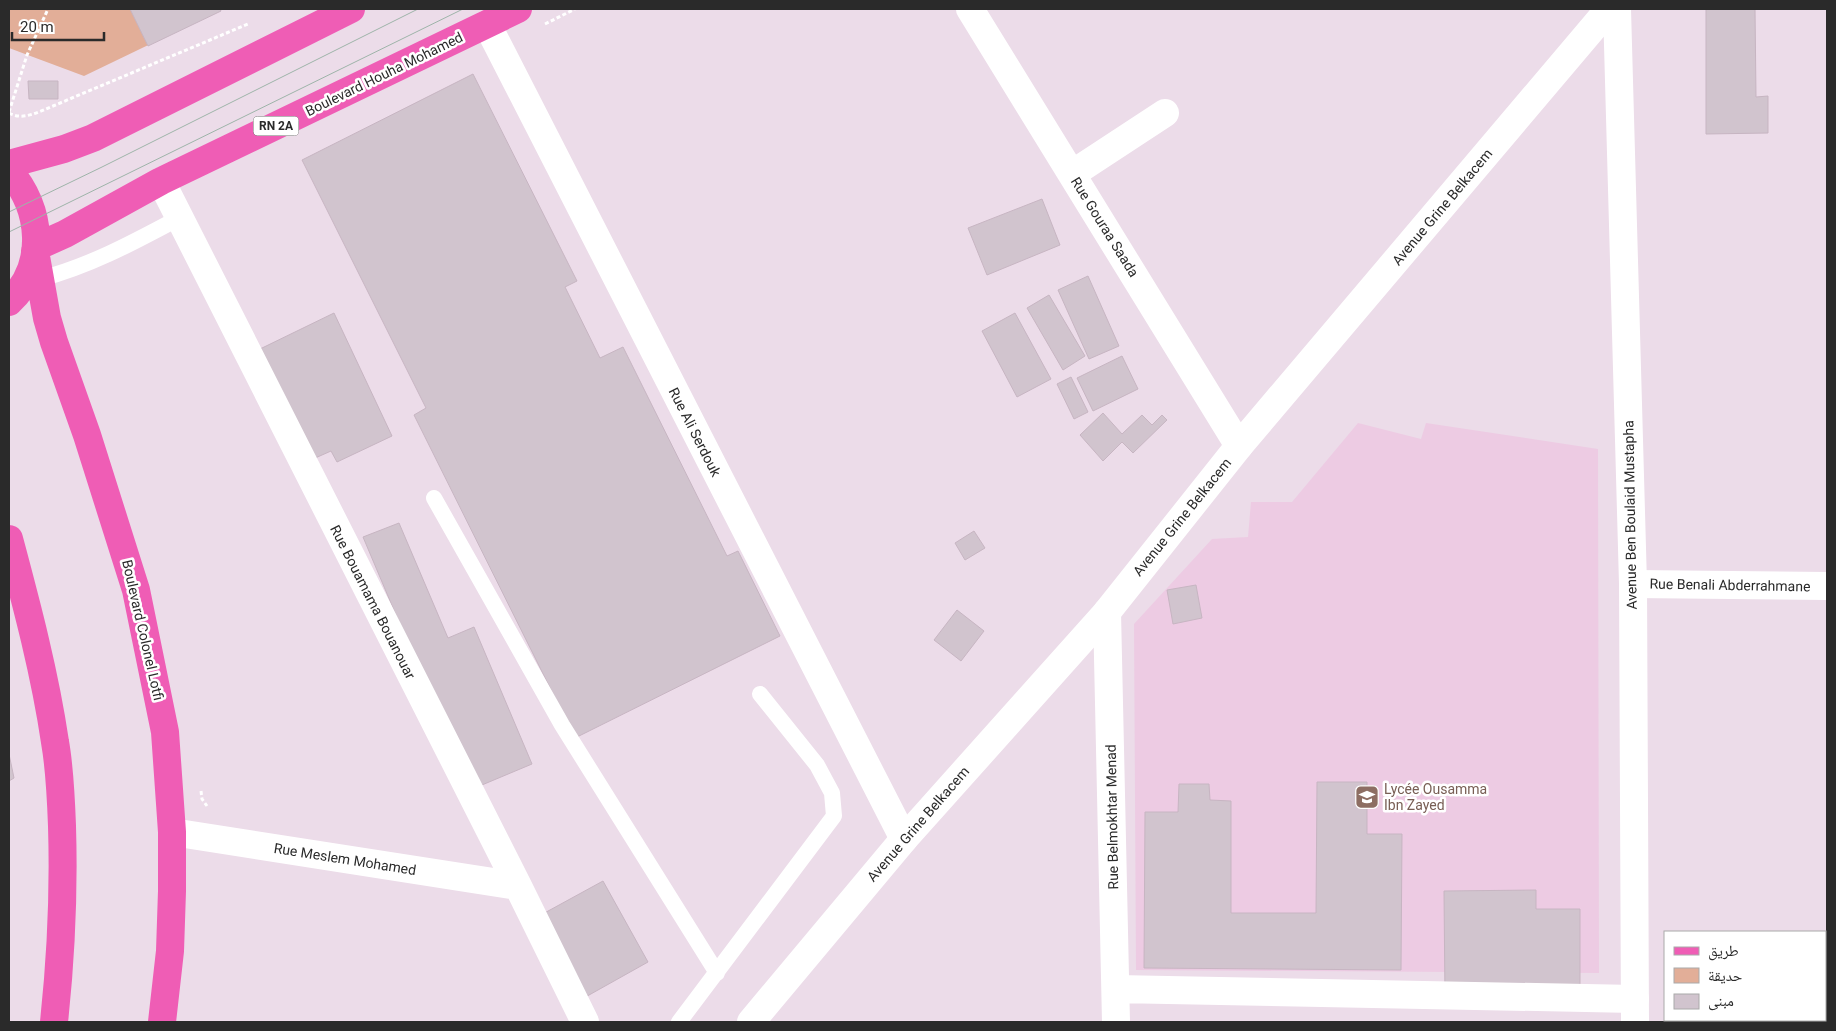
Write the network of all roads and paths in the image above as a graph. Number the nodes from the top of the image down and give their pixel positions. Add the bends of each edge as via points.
1 (48, 9) edge
2 (351, 9) edge
3 (518, 9) edge
4 (970, 9) edge
5 (1609, 9) edge
6 (1617, 9) edge
7 (256, 21) dead end
8 (487, 24) junction
9 (9, 112) edge
10 (1165, 113) dead end
11 (9, 164) edge
12 (9, 171) edge
13 (1072, 174) junction
14 (161, 181) junction
15 (178, 218) junction
16 (36, 249) junction
17 (40, 279) junction
18 (9, 302) edge
19 (1239, 446) junction
20 (434, 498) dead end
21 (9, 539) edge
22 (1633, 584) junction
23 (1827, 586) edge
24 (1106, 612) junction
25 (760, 694) dead end
26 (172, 832) junction
27 (904, 839) junction
28 (518, 886) junction
29 (717, 973) junction
30 (1116, 989) junction
31 (1635, 1011) edge
32 (54, 1022) edge
33 (162, 1022) edge
34 (585, 1022) edge
35 (679, 1022) edge
36 (751, 1022) edge
37 (1116, 1022) edge

1 - 9 path via 27,55
2 - 11 main road via 93,138
3 - 8 main road, Boulevard Houha Mohamed / RN 2A
4 - 13 street, Rue Gouraa Saada
5 - 19 street, Avenue Grine Belkacem
6 - 22 street, Avenue Ben Boulaid Mustapha
7 - 9 path via 53,106 24,116 16,117
8 - 14 main road, Boulevard Houha Mohamed / RN 2A
8 - 27 street, Rue Ali Serdouk
10 - 13 street
12 - 16 main road via 30,202 35,219
13 - 19 street, Rue Gouraa Saada
14 - 15 street, Rue Bouamama Bouanouar
14 - 16 main road, Boulevard Houha Mohamed / RN 2A
15 - 17 lane via 92,262
15 - 28 street, Rue Bouamama Bouanouar
16 - 17 main road, Boulevard Colonel Lotfi
16 - 18 main road via 28,275
17 - 26 main road, Boulevard Colonel Lotfi via 54,342 136,590 165,732
19 - 24 street, Avenue Grine Belkacem
20 - 29 lane via 562,725
21 - 32 main road via 56,744 62,841 62,922
22 - 23 street, Rue Benali Abderrahmane
22 - 31 street, Avenue Ben Boulaid Mustapha
24 - 27 street, Avenue Grine Belkacem
24 - 30 street, Rue Belmokhtar Menad
25 - 29 lane via 817,765 832,792 834,816
26 - 28 street, Rue Meslem Mohamed
26 - 33 main road, Boulevard Colonel Lotfi via 170,951
27 - 36 street, Avenue Grine Belkacem
28 - 34 street, Rue Bouamama Bouanouar
29 - 35 lane
30 - 31 street
30 - 37 street, Rue Belmokhtar Menad

